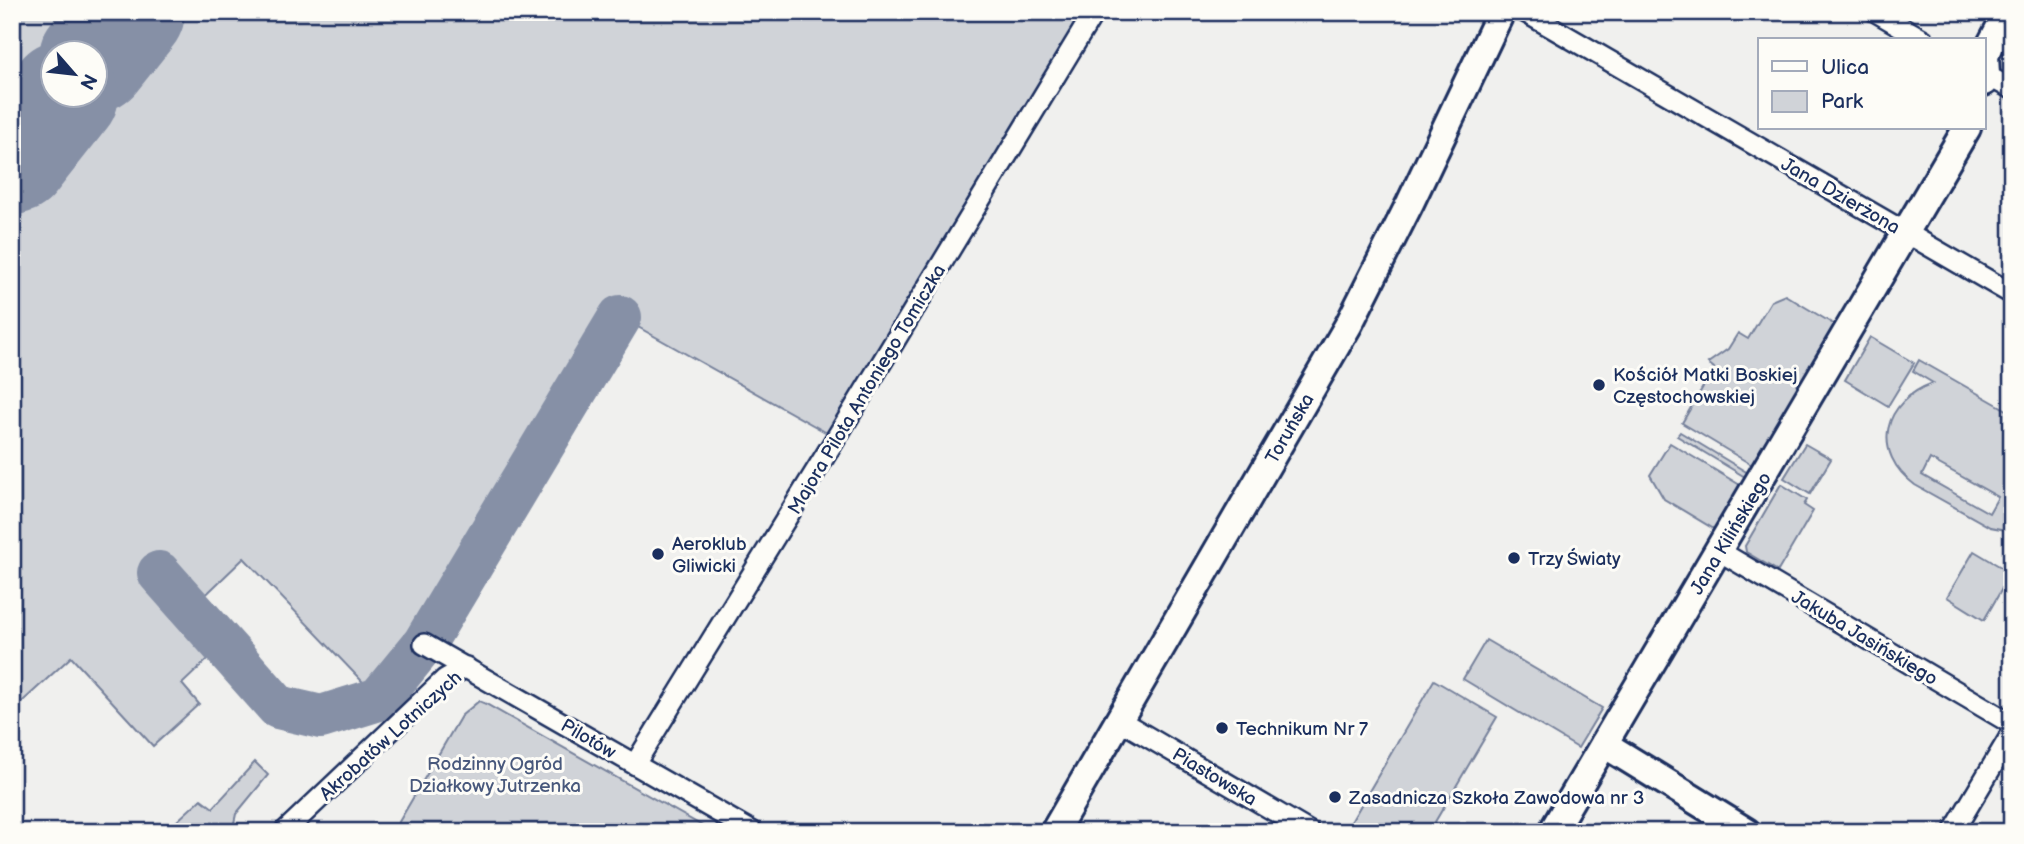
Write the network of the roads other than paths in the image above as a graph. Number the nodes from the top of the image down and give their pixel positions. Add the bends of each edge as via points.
1 (1094, 12) edge
2 (1501, 12) edge
3 (1525, 12) edge
4 (1876, 12) edge
5 (2008, 12) edge
6 (1921, 38) edge
7 (2012, 39) edge
8 (1986, 53) edge
9 (1986, 74) edge
10 (1986, 78) edge
11 (2012, 89) edge
12 (1966, 130) edge
13 (1906, 233) junction
14 (2012, 295) edge
15 (1719, 551) junction
16 (424, 644) dead end
17 (466, 667) junction
18 (1119, 720) junction
19 (2012, 724) edge
20 (2012, 733) edge
21 (1604, 744) junction
22 (635, 764) junction
23 (284, 832) edge
24 (754, 832) edge
25 (1054, 832) edge
26 (1310, 832) edge
27 (1552, 832) edge
28 (1747, 832) edge
29 (1953, 832) edge

1 - 22 street, Majora Pilota Antoniego Tomiczka
2 - 18 street, Toruńska via 1349,324
3 - 13 street, Jana Dzierżona
4 - 6 street
5 - 8 street
7 - 9 street
10 - 11 street
12 - 13 street, Jana Kilińskiego
13 - 14 street, Jana Dzierżona
13 - 15 street, Jana Kilińskiego
15 - 19 street, Jakuba Jasińskiego
15 - 21 street, Jana Kilińskiego
16 - 17 street, Pilotów
17 - 22 street, Pilotów
17 - 23 street, Akrobatów Lotniczych via 446,680
18 - 25 street, Toruńska
18 - 26 street, Piastowska
20 - 29 street
21 - 27 street, Jana Kilińskiego
21 - 28 street
22 - 24 street, Pilotów

